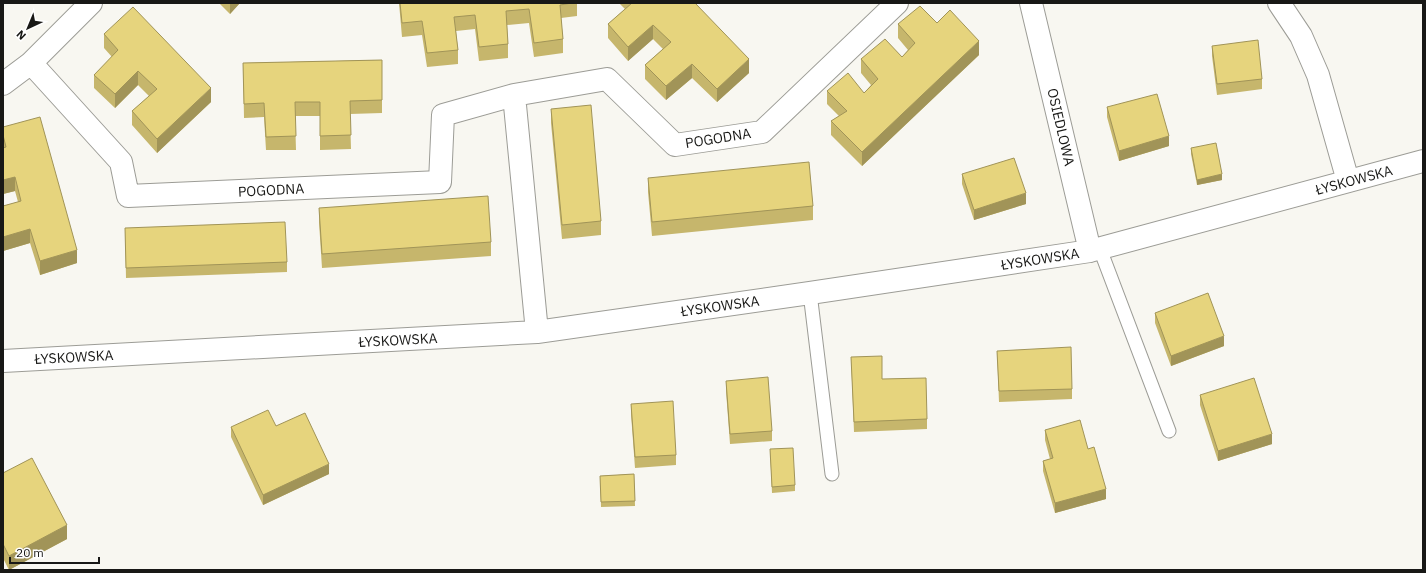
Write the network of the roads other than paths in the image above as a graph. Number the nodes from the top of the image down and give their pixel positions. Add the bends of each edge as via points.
1 (91, 3) edge
2 (897, 3) edge
3 (1031, 3) edge
4 (1279, 3) edge
5 (31, 63) junction
6 (3, 84) edge
7 (514, 95) junction
8 (1423, 161) edge
9 (1348, 181) junction
10 (1095, 250) junction
11 (810, 293) junction
12 (537, 332) junction
13 (4, 359) edge
14 (1169, 431) dead end
15 (832, 474) dead end

1 - 5 street
2 - 7 street, POGODNA via 762,132 675,145 607,79
3 - 10 street, OSIEDLOWA
4 - 9 street via 1301,36 1318,75
5 - 6 street
5 - 7 street, POGODNA via 121,162 128,196 440,182 443,114
7 - 12 street
8 - 9 street, ŁYSKOWSKA
9 - 10 street, ŁYSKOWSKA
10 - 11 street, ŁYSKOWSKA
10 - 14 lane
11 - 12 street, ŁYSKOWSKA
11 - 15 lane
12 - 13 street, ŁYSKOWSKA

